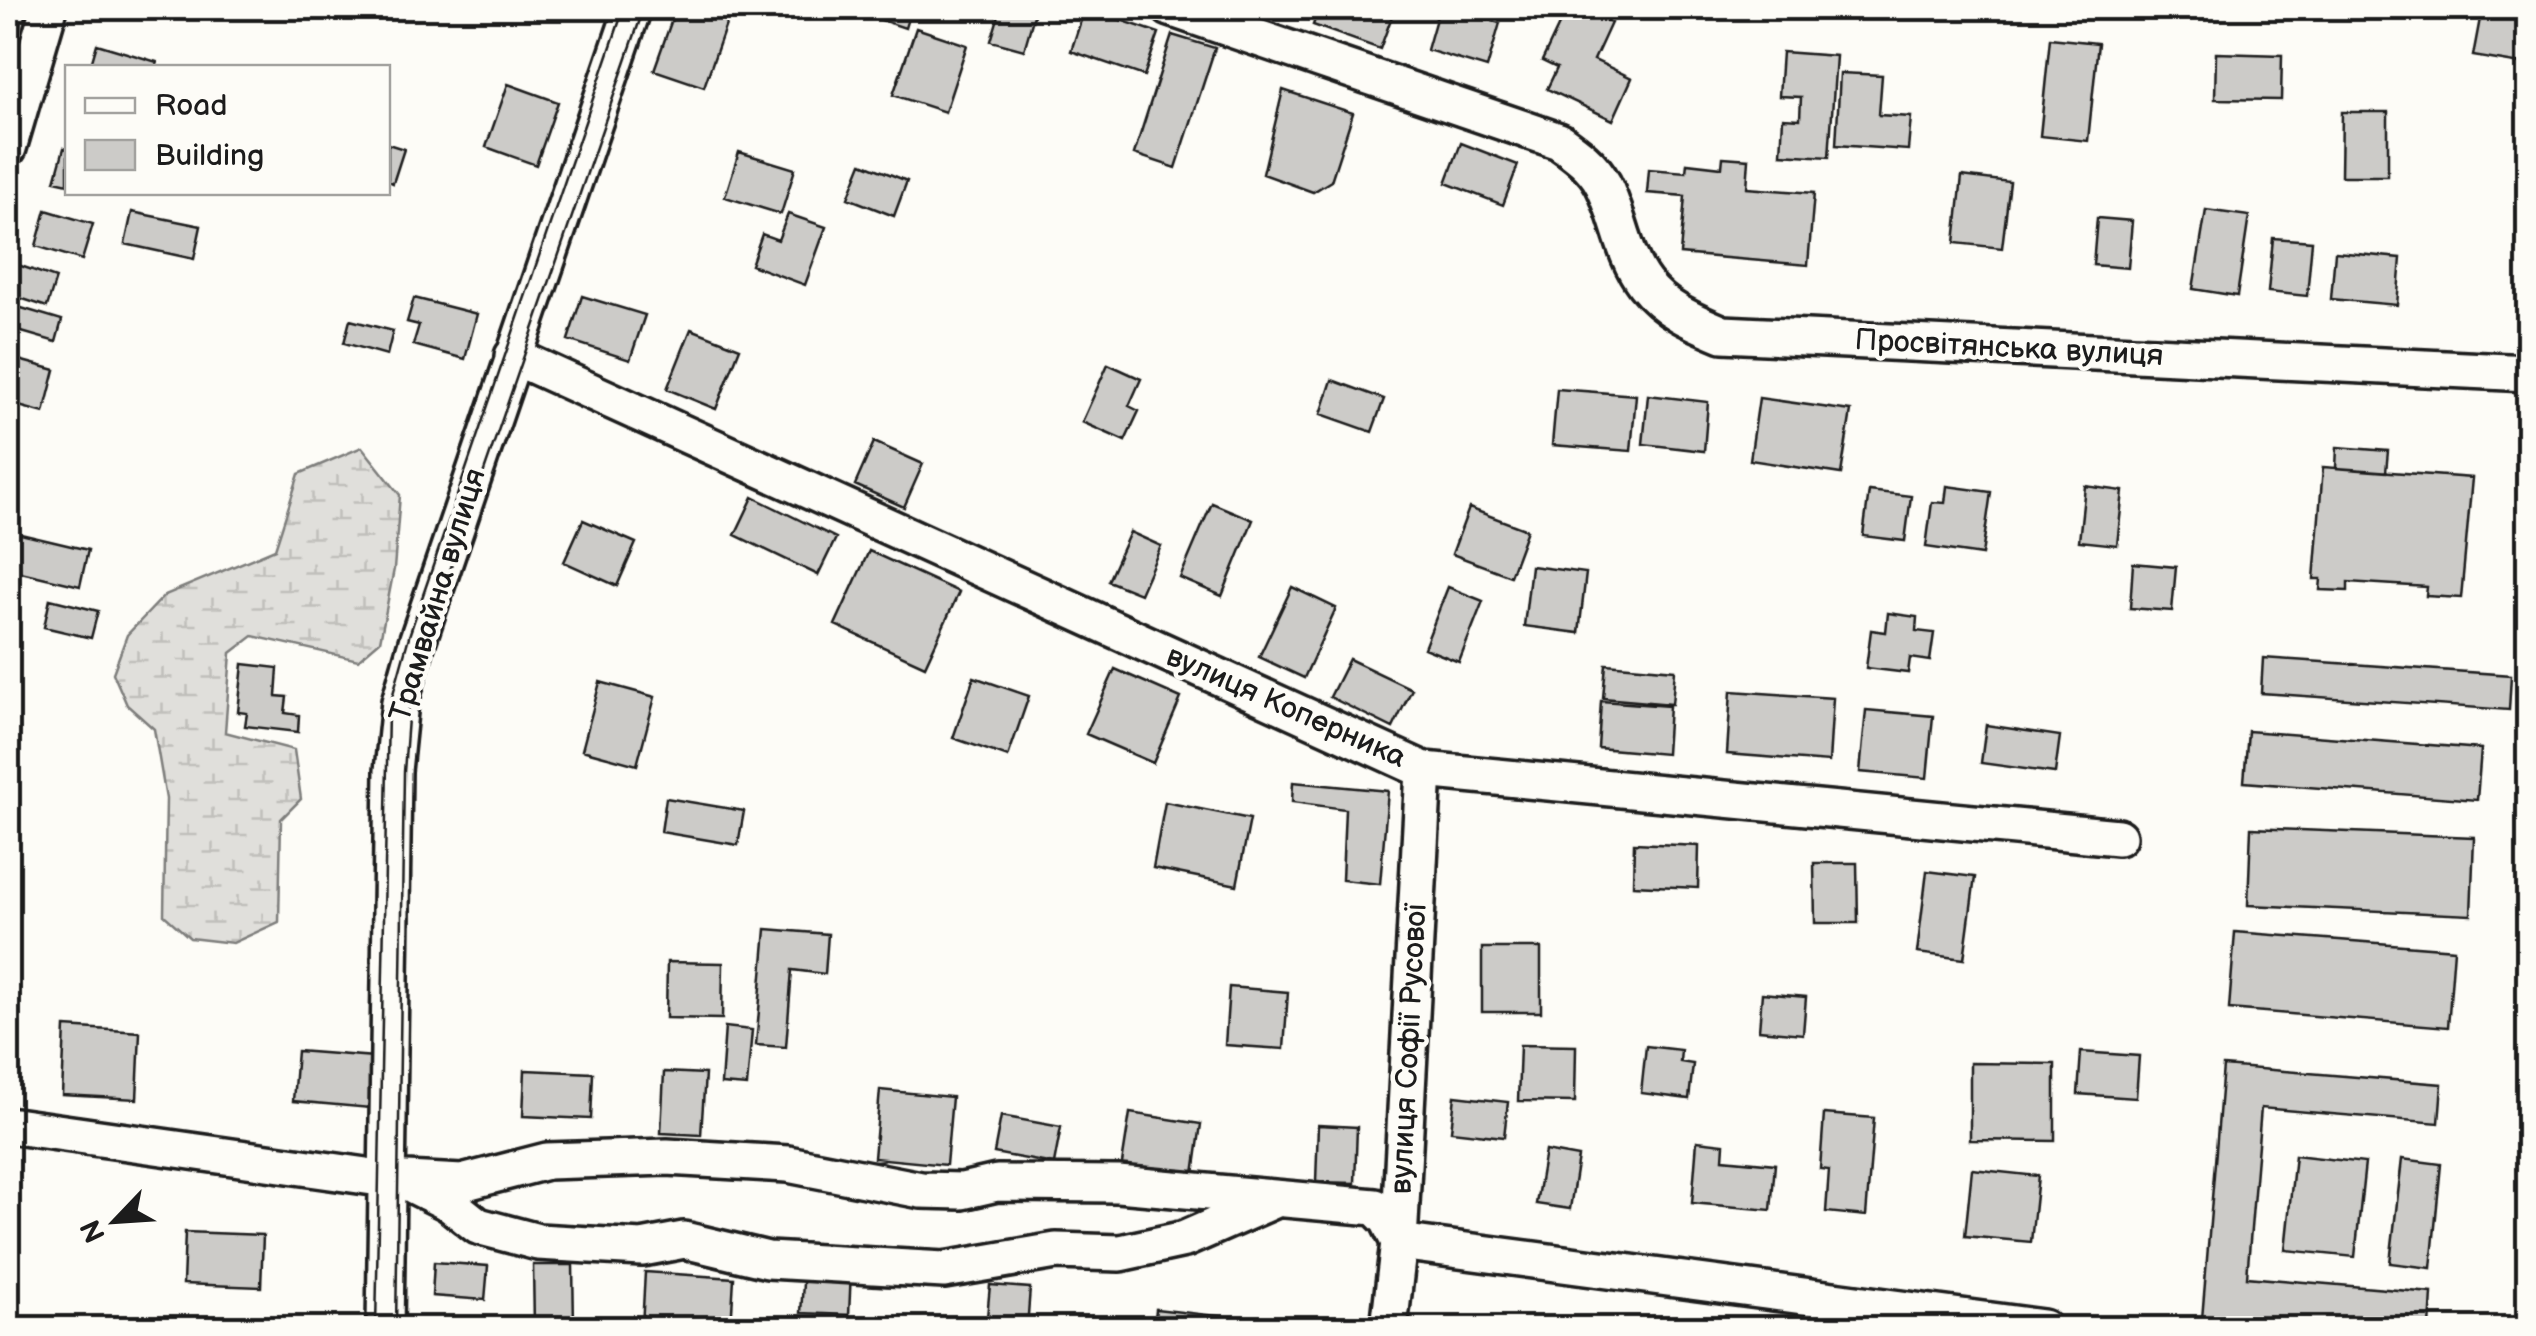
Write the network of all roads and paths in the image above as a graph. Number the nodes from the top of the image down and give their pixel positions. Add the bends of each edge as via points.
1 (49, 8) edge
2 (633, 8) edge
3 (1170, 8) edge
4 (8, 148) edge
5 (513, 356) junction
6 (2528, 373) edge
7 (1424, 770) junction
8 (2118, 837) dead end
9 (8, 1125) edge
10 (394, 1179) junction
11 (1277, 1199) junction
12 (1398, 1242) junction
13 (385, 1328) edge
14 (1389, 1328) edge
15 (2043, 1328) edge

1 - 4 street
2 - 5 street, Трамвайна вулиця
3 - 6 street, Просвітянська вулиця via 1559,141 1602,184 1645,285 1680,316 1722,334
5 - 7 street, вулиця Коперника
5 - 10 street, Трамвайна вулиця via 400,702 393,771
7 - 8 street, вулиця Коперника
7 - 12 street, вулиця Софії Русової
9 - 10 street
10 - 11 street via 462,1183 547,1162 667,1157 788,1164 921,1190 962,1191 997,1182 1118,1184
10 - 11 street via 450,1203 478,1226 538,1242 642,1248 684,1240 768,1260 944,1270 1056,1251 1120,1253 1186,1240
10 - 13 street, Трамвайна вулиця
11 - 12 street via 1375,1207
12 - 14 street, вулиця Софії Русової
12 - 15 street

